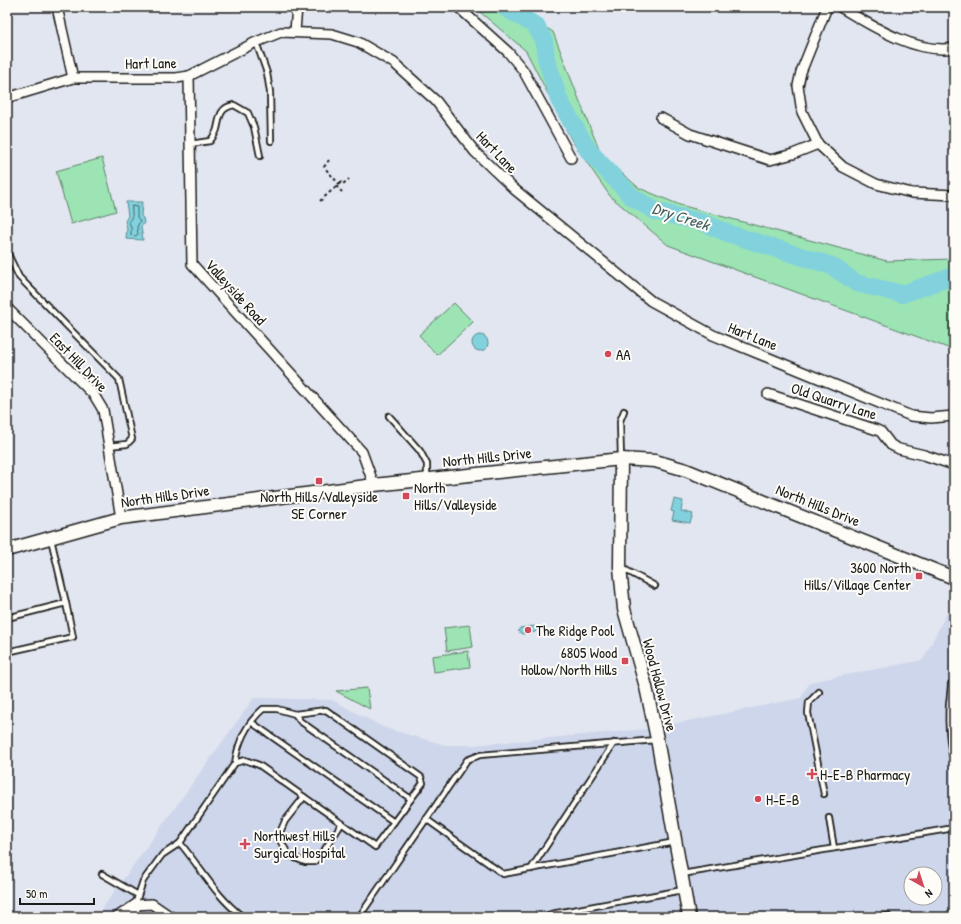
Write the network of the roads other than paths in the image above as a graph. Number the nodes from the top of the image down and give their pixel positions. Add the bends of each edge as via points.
1 (58, 7) edge
2 (297, 7) edge
3 (458, 7) edge
4 (827, 7) edge
5 (840, 7) edge
6 (294, 31) junction
7 (256, 42) junction
8 (954, 48) edge
9 (189, 76) junction
10 (73, 78) junction
11 (7, 98) edge
12 (660, 118) dead end
13 (271, 141) dead end
14 (190, 144) junction
15 (818, 144) junction
16 (260, 156) dead end
17 (571, 158) dead end
18 (954, 195) edge
19 (7, 252) edge
20 (7, 308) edge
21 (768, 394) dead end
22 (624, 411) dead end
23 (389, 416) dead end
24 (954, 416) edge
25 (108, 446) junction
26 (620, 459) junction
27 (954, 465) edge
28 (427, 480) junction
29 (374, 485) junction
30 (121, 518) junction
31 (51, 538) junction
32 (7, 550) edge
33 (620, 567) junction
34 (954, 578) edge
35 (655, 586) dead end
36 (66, 603) junction
37 (7, 618) edge
38 (7, 652) edge
39 (951, 684) dead end
40 (819, 692) dead end
41 (952, 697) edge
42 (295, 714) junction
43 (251, 722) junction
44 (658, 740) junction
45 (614, 743) junction
46 (235, 763) junction
47 (954, 763) edge
48 (824, 794) dead end
49 (304, 797) junction
50 (411, 800) junction
51 (829, 818) dead end
52 (426, 819) junction
53 (394, 822) junction
54 (342, 823) junction
55 (954, 828) edge
56 (676, 842) junction
57 (180, 843) junction
58 (834, 848) junction
59 (287, 852) dead end
60 (295, 858) dead end
61 (531, 869) junction
62 (102, 874) dead end
63 (682, 874) junction
64 (685, 890) junction
65 (138, 895) junction
66 (135, 905) junction
67 (888, 916) dead end
68 (117, 917) edge
69 (135, 917) edge
70 (171, 917) edge
71 (243, 917) edge
72 (359, 917) edge
73 (548, 917) edge
74 (689, 917) edge
75 (880, 917) edge

1 - 10 street
2 - 6 street
3 - 17 street via 508,52 523,70
4 - 15 street via 801,72 798,86 802,112
5 - 8 street via 876,29 911,44
6 - 7 street, Hart Lane via 280,32
6 - 24 street, Hart Lane via 332,34 352,40 394,63 436,101 475,152 514,189 651,301 713,335 911,416
7 - 9 street, Hart Lane
7 - 13 lane via 267,73 270,92
9 - 10 street, Hart Lane
9 - 14 street, Valleyside Road
10 - 11 street, Hart Lane
12 - 15 street via 690,134 770,160
14 - 16 lane via 210,141 216,131 219,115 226,107 234,105 248,113 254,127
14 - 29 street, Valleyside Road via 192,264 362,452
15 - 18 street via 843,167 876,184 912,192
19 - 25 lane via 19,277 119,379 132,439 127,444
20 - 25 street, East Hill Drive via 94,395 103,410
21 - 27 street, Old Quarry Lane via 877,430 891,445 899,449
22 - 26 lane via 620,421
23 - 28 lane via 420,451 427,464
25 - 30 street, East Hill Drive
26 - 28 street, North Hills Drive
26 - 33 street, Wood Hollow Drive
26 - 34 street, North Hills Drive via 655,461 686,470
28 - 29 street, North Hills Drive
29 - 30 street, North Hills Drive
30 - 31 street, North Hills Drive
31 - 32 street, North Hills Drive
31 - 36 lane
33 - 35 lane
33 - 44 street, Wood Hollow Drive via 624,609
36 - 37 lane
36 - 38 lane via 73,637
39 - 41 lane
40 - 48 lane via 809,702 808,713
41 - 47 lane via 949,727
42 - 43 lane via 277,709 263,709
42 - 50 lane via 300,721
42 - 50 lane via 326,710 421,777 423,783
43 - 46 lane via 241,738
43 - 53 lane
44 - 45 lane
44 - 56 street, Wood Hollow Drive
45 - 52 lane via 480,755 467,760
45 - 61 lane
46 - 49 lane via 245,760 259,765
46 - 57 lane
49 - 54 lane
49 - 59 lane via 286,821 278,837
50 - 53 lane
51 - 58 lane
52 - 61 lane via 503,874
52 - 72 lane
53 - 54 lane via 376,847
54 - 60 lane via 314,862
55 - 58 lane
56 - 61 lane
56 - 63 street, Wood Hollow Drive
57 - 65 lane via 162,855 143,881
57 - 71 lane via 212,888
58 - 63 lane
62 - 65 lane
63 - 64 street, Wood Hollow Drive
64 - 73 lane via 551,914
64 - 74 street, Wood Hollow Drive
65 - 66 lane
66 - 68 street
66 - 69 street
66 - 70 street via 152,904
67 - 75 lane

